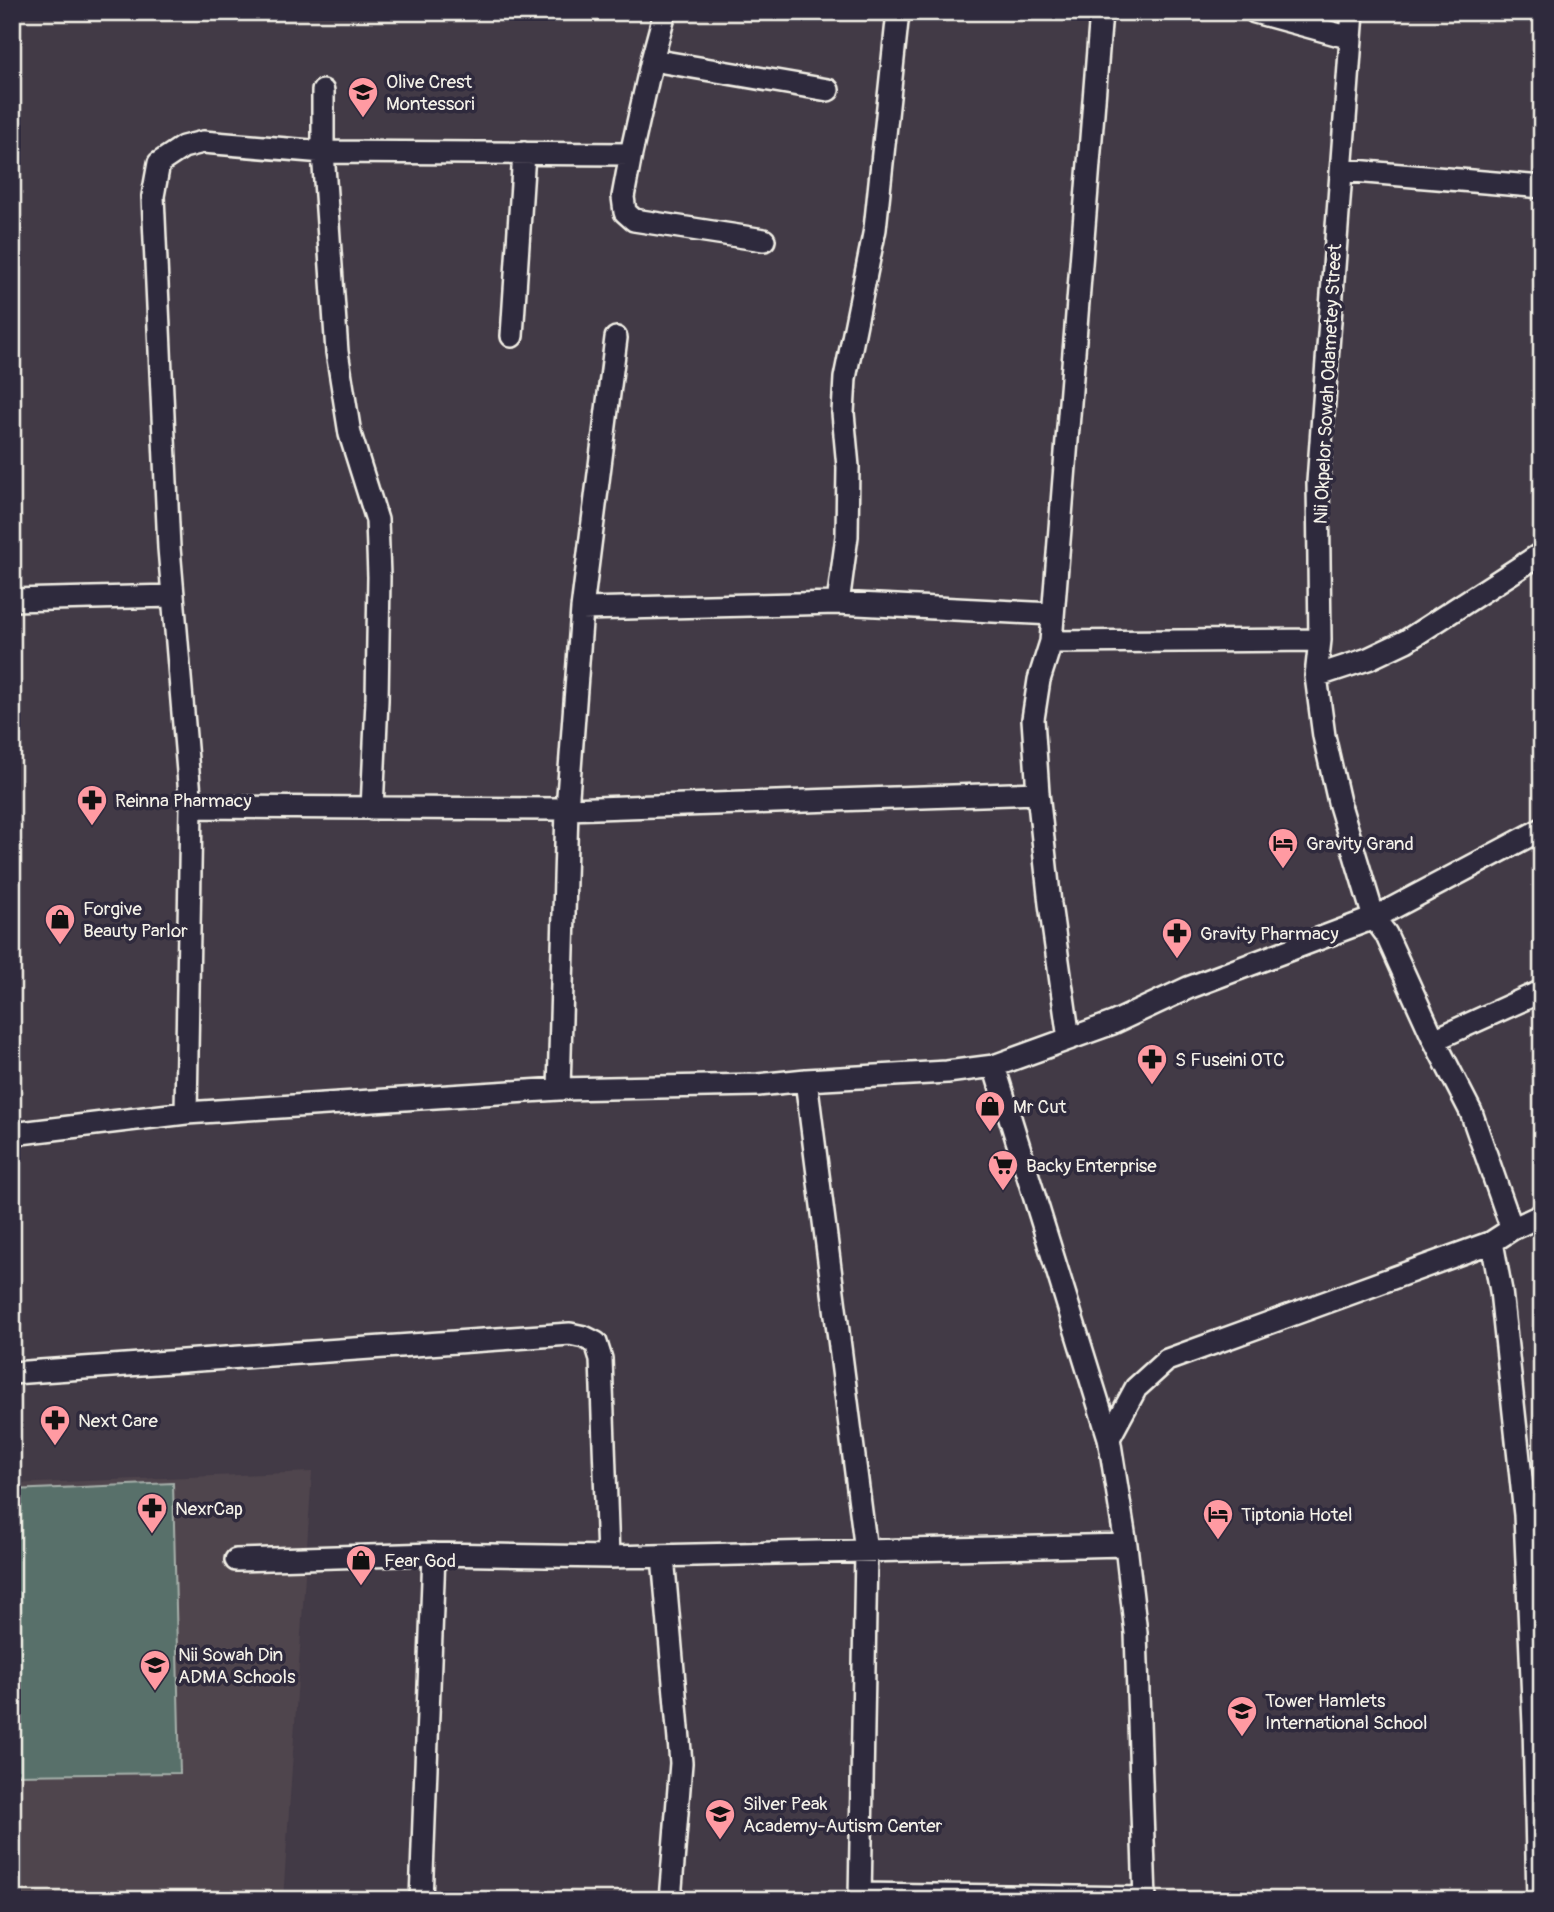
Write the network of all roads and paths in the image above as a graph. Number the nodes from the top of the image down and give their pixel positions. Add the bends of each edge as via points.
1 (665, 12) edge
2 (898, 12) edge
3 (1101, 12) edge
4 (1255, 12) edge
5 (1353, 12) edge
6 (1352, 38) junction
7 (652, 60) junction
8 (828, 90) dead end
9 (323, 91) dead end
10 (323, 152) junction
11 (524, 153) junction
12 (631, 154) junction
13 (1342, 170) junction
14 (1542, 187) edge
15 (764, 240) dead end
16 (512, 336) dead end
17 (617, 338) dead end
18 (1542, 553) edge
19 (172, 596) junction
20 (12, 600) edge
21 (838, 603) junction
22 (582, 609) junction
23 (1053, 614) junction
24 (1320, 640) junction
25 (1051, 642) junction
26 (1316, 676) junction
27 (1038, 793) junction
28 (191, 807) junction
29 (372, 809) junction
30 (568, 809) junction
31 (1542, 828) edge
32 (1374, 918) junction
33 (1542, 991) edge
34 (1069, 1040) junction
35 (1434, 1040) junction
36 (994, 1066) junction
37 (806, 1080) junction
38 (559, 1089) junction
39 (186, 1113) junction
40 (12, 1134) edge
41 (1542, 1215) edge
42 (1512, 1229) junction
43 (1492, 1242) junction
44 (12, 1373) edge
45 (1109, 1438) junction
46 (1126, 1545) junction
47 (866, 1551) junction
48 (434, 1554) junction
49 (663, 1556) junction
50 (608, 1557) junction
51 (236, 1560) dead end
52 (860, 1897) edge
53 (1145, 1899) edge
54 (421, 1900) edge
55 (670, 1900) edge
56 (1538, 1900) edge

1 - 7 street
2 - 21 street via 875,229 845,378 847,536
3 - 23 street
4 - 6 street
5 - 6 street, Nii Okpelor Sowah Odametey Street
6 - 13 street, Nii Okpelor Sowah Odametey Street
7 - 8 street
7 - 12 street
9 - 10 street
10 - 11 street
10 - 19 street via 202,142 183,147 159,163 153,196
10 - 29 street via 337,352 350,435 377,520
11 - 12 street
11 - 16 street
12 - 15 street via 623,197 625,212 634,220
13 - 14 street
13 - 24 street, Nii Okpelor Sowah Odametey Street via 1318,482
17 - 22 street
18 - 26 street via 1406,641
19 - 20 street
19 - 28 street
21 - 22 street
21 - 23 street
22 - 30 street
23 - 25 street
24 - 25 street
24 - 26 street, Nii Okpelor Sowah Odametey Street
25 - 27 street via 1039,680 1034,719
26 - 32 street, Nii Okpelor Sowah Odametey Street via 1339,802
27 - 30 street
27 - 34 street
28 - 29 street
28 - 39 street
29 - 30 street
30 - 38 street
31 - 32 street
32 - 34 street via 1188,988
32 - 35 street, Nii Okpelor Sowah Odametey Street via 1386,934
33 - 35 street
34 - 36 street
35 - 42 street, Nii Okpelor Sowah Odametey Street via 1471,1112
36 - 37 street
36 - 45 street
37 - 38 street
37 - 47 street
38 - 39 street
39 - 40 street
41 - 42 street
42 - 43 street
43 - 45 street via 1167,1360 1136,1388
43 - 56 street via 1525,1515
44 - 50 street via 570,1334 584,1337 596,1343 601,1359
45 - 46 street
46 - 47 street
46 - 53 street via 1136,1633
47 - 49 street
47 - 52 street
48 - 50 street
48 - 51 street
48 - 54 street
49 - 50 street
49 - 55 street via 681,1763
52 - 53 street

